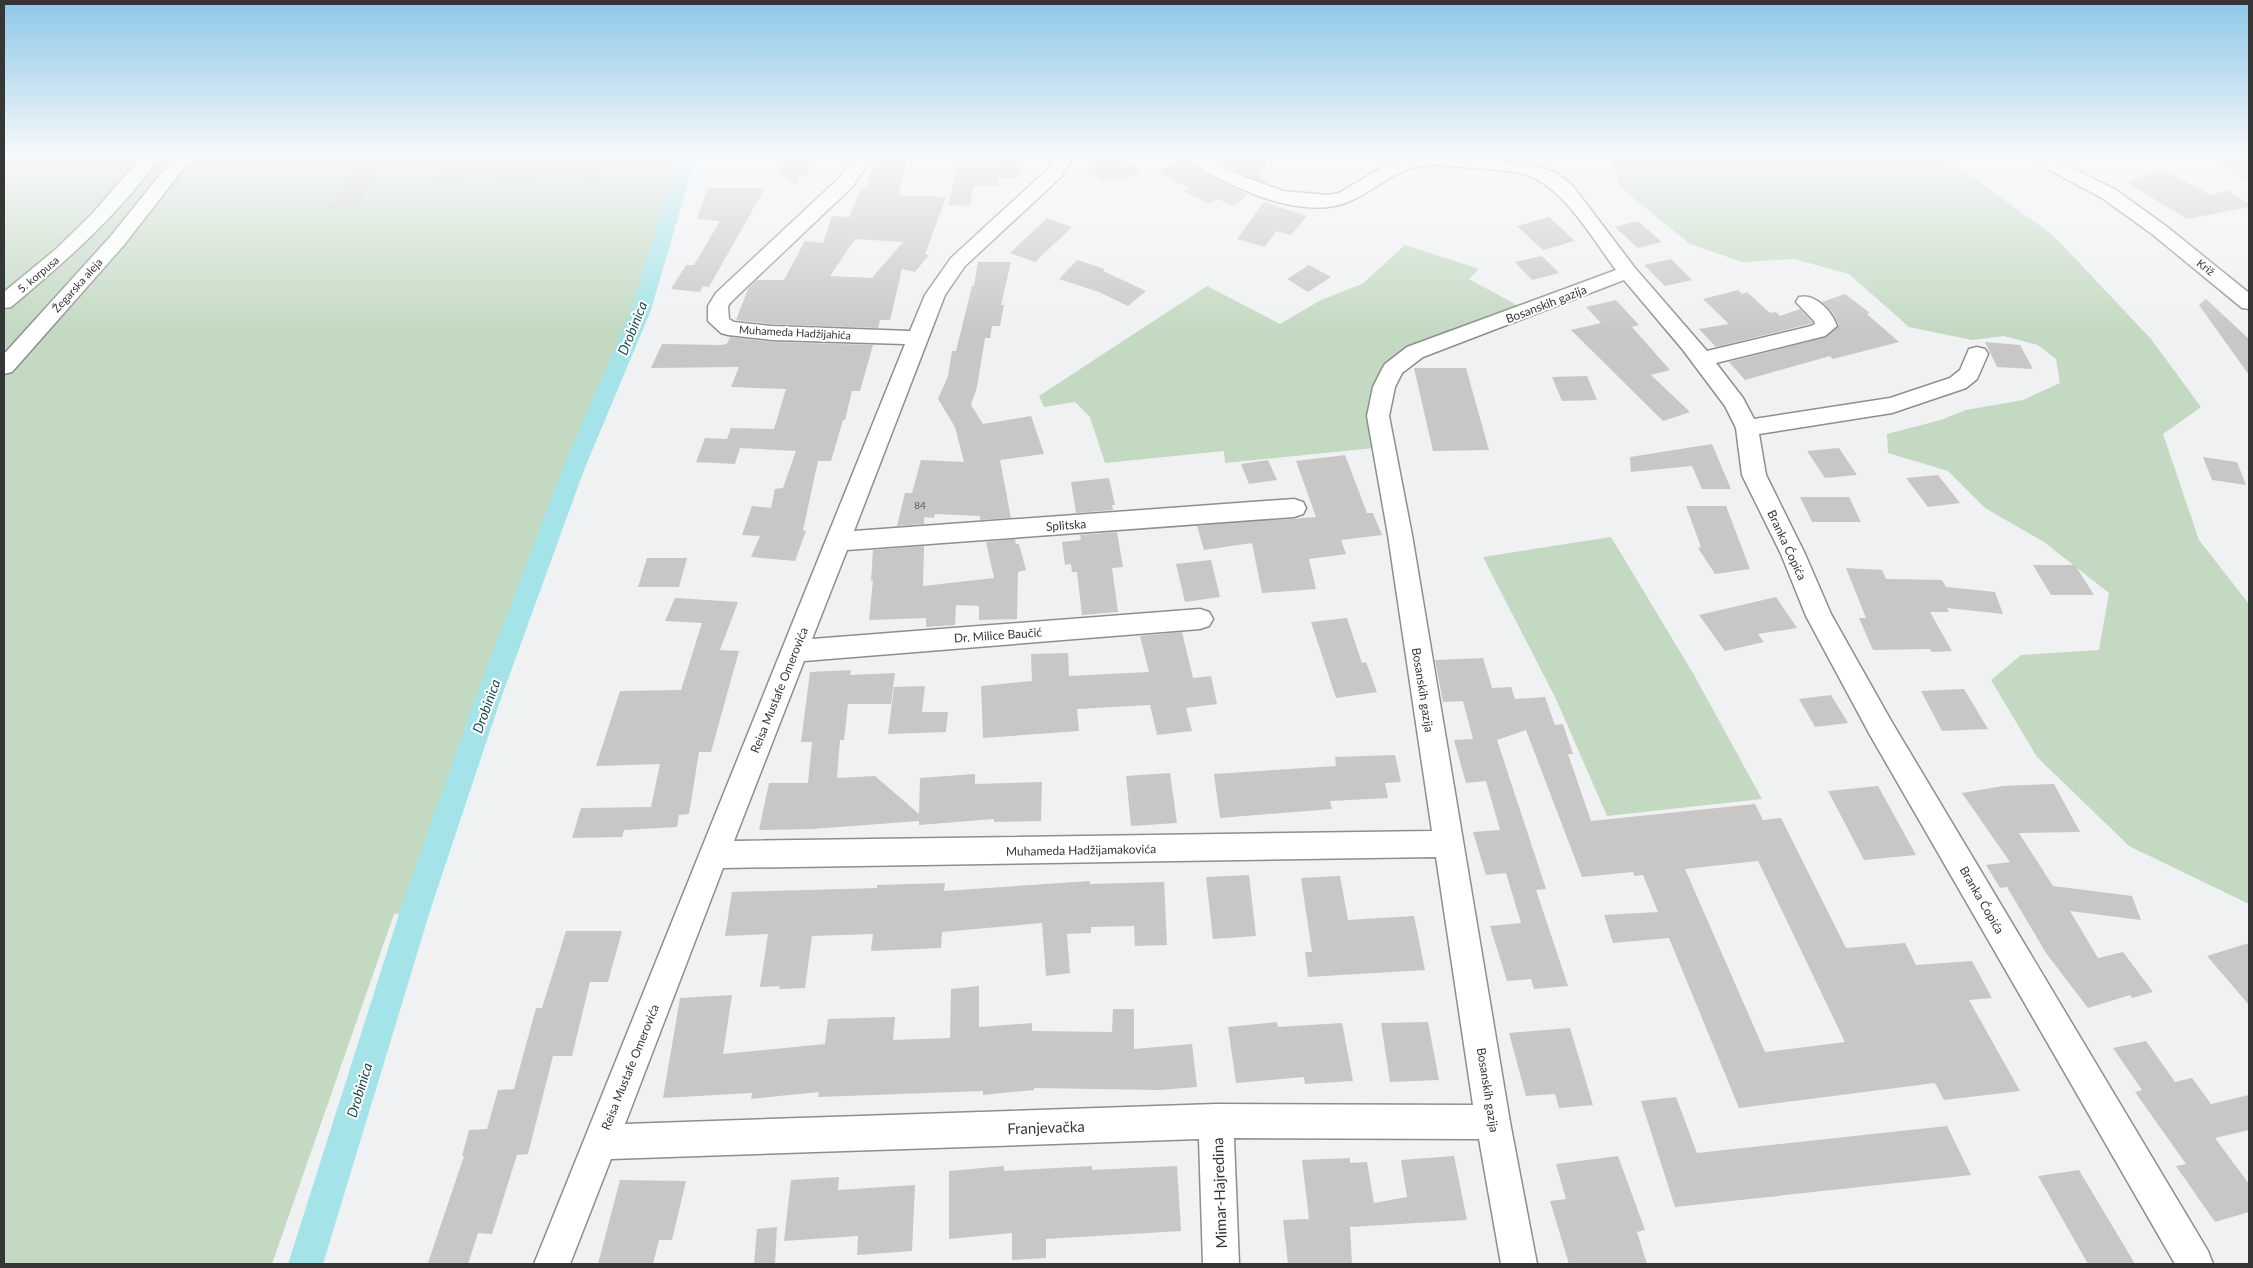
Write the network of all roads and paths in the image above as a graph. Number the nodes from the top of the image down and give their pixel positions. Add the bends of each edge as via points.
1 (102, 214) edge
2 (138, 214) edge
3 (812, 214) edge
4 (1010, 214) edge
5 (1584, 214) edge
6 (2137, 214) edge
7 (1628, 272) junction
8 (4, 302) edge
9 (1806, 302) dead end
10 (2249, 303) edge
11 (919, 338) junction
12 (1977, 354) dead end
13 (1703, 359) junction
14 (4, 367) edge
15 (1747, 428) junction
16 (1294, 508) dead end
17 (838, 541) junction
18 (1200, 619) dead end
19 (795, 651) junction
20 (1448, 844) junction
21 (713, 856) junction
22 (1216, 1121) junction
23 (1493, 1122) junction
24 (600, 1142) junction
25 (552, 1264) edge
26 (1221, 1264) edge
27 (1519, 1264) edge
28 (2195, 1264) edge

1 - 8 street, 5. korpusa via 63,253
2 - 14 street, Žegarska aleja
3 - 11 street, Muhameda Hadžijahića via 723,298 718,306 719,322 728,328 772,333
4 - 11 street, Reisa Mustafe Omerovića via 945,278
5 - 7 street, Branka Ćopića
6 - 10 street, Križ
7 - 13 street, Branka Ćopića
7 - 20 street, Bosanskih gazija via 1415,352 1393,369 1384,387 1378,416 1400,535
9 - 13 street via 1824,319 1826,326 1818,331
11 - 17 street, Reisa Mustafe Omerovića
12 - 15 street via 1969,374 1958,383 1892,405
13 - 15 street, Branka Ćopića via 1735,403
15 - 28 street, Branka Ćopića via 1754,475 1819,616 1880,727
16 - 17 street, Splitska
17 - 19 street, Reisa Mustafe Omerovića
18 - 19 street, Dr. Milice Baučić
19 - 21 street, Reisa Mustafe Omerovića
20 - 21 street, Muhameda Hadžijamakovića
20 - 23 street, Bosanskih gazija
21 - 24 street, Reisa Mustafe Omerovića
22 - 23 street, Franjevačka
22 - 24 street, Franjevačka
22 - 26 street, Mimar-Hajredina
23 - 27 street, Bosanskih gazija
24 - 25 street, Reisa Mustafe Omerovića

